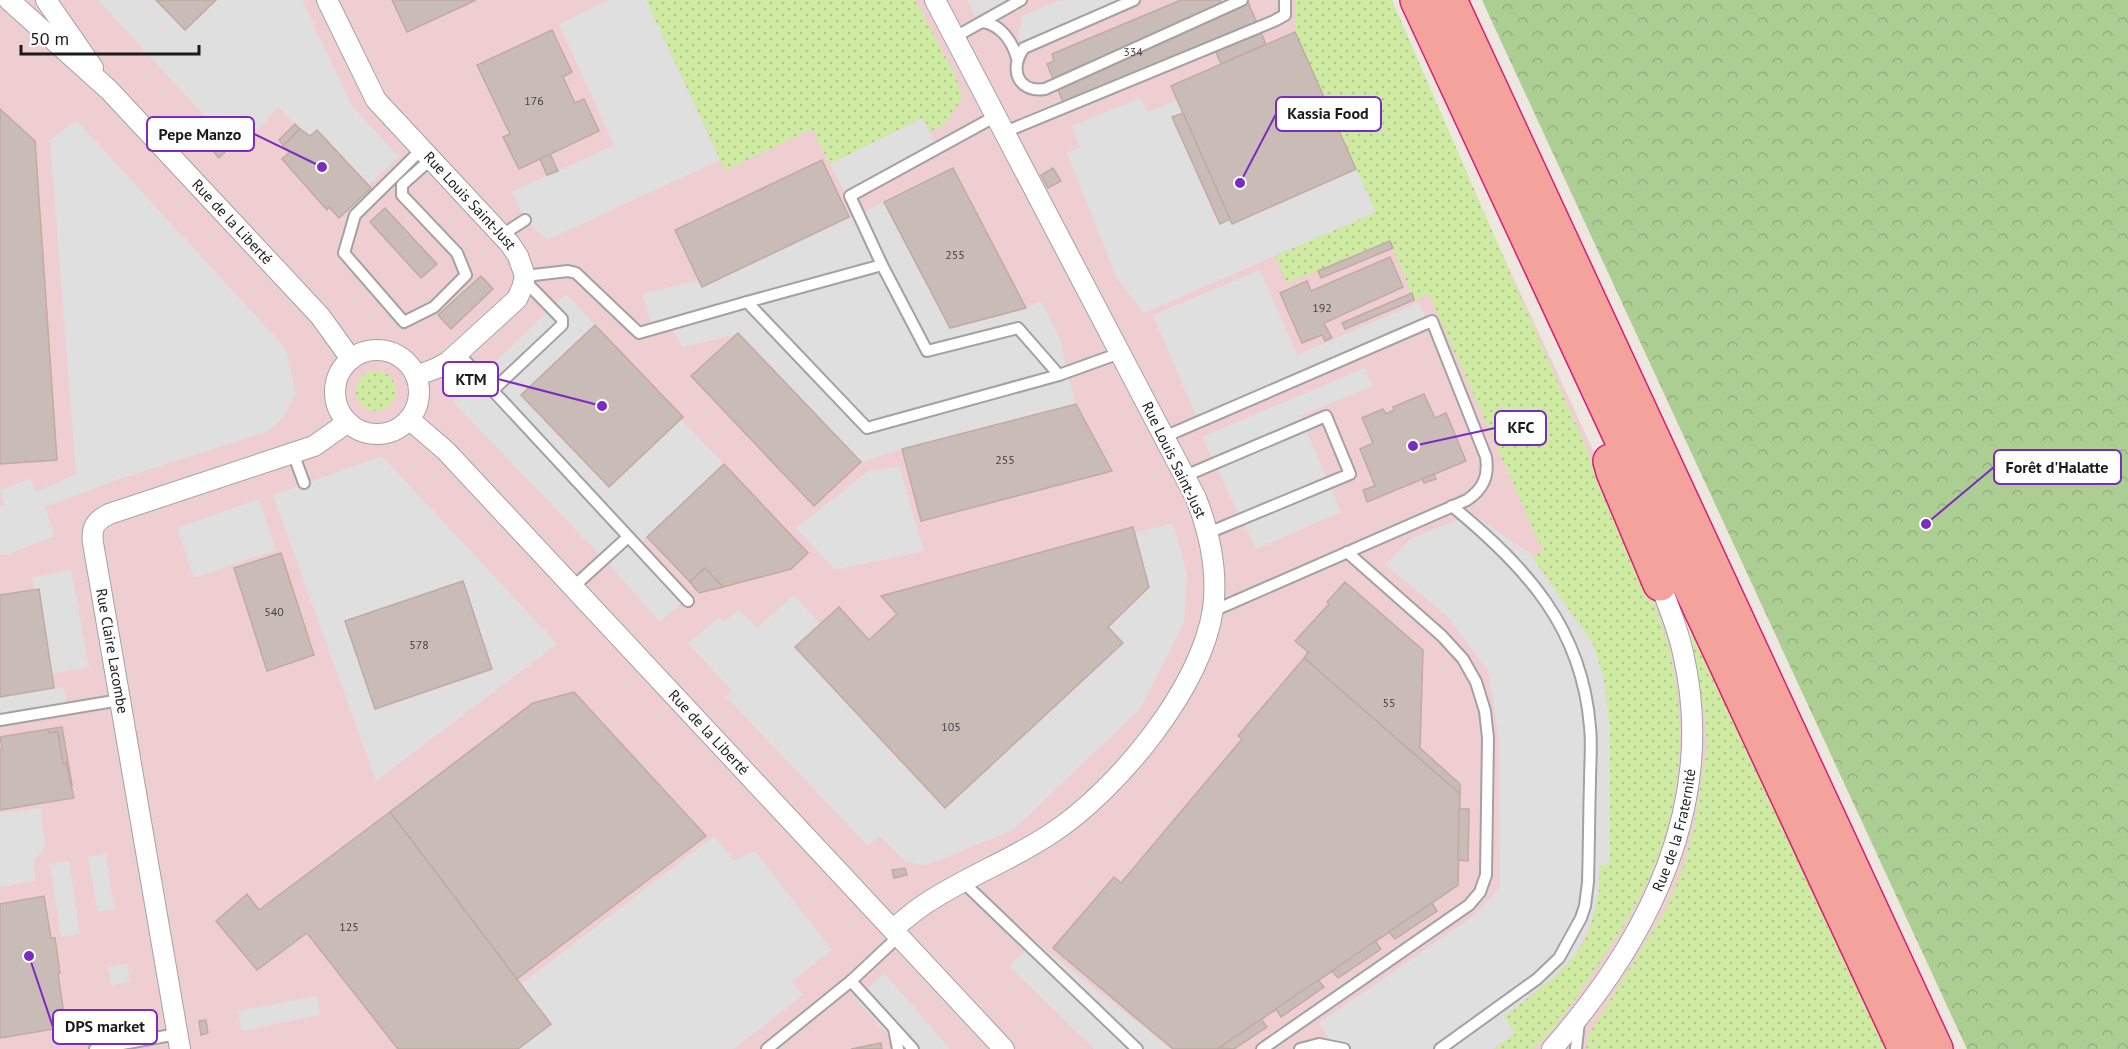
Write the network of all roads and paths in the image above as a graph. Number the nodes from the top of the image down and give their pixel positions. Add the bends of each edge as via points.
1 (9, 0) edge
2 (46, 0) edge
3 (327, 0) edge
4 (935, 0) edge
5 (1021, 0) edge
6 (1134, 0) edge
7 (1242, 0) edge
8 (1285, 0) edge
9 (1417, 0) edge
10 (1450, 0) edge
11 (983, 22) junction
12 (955, 37) junction
13 (1017, 58) junction
14 (109, 90) junction
15 (1000, 124) junction
16 (427, 154) junction
17 (525, 220) dead end
18 (502, 235) junction
19 (882, 265) junction
20 (524, 278) junction
21 (747, 302) junction
22 (458, 353) junction
23 (1120, 353) junction
24 (351, 359) junction
25 (1587, 366) junction
26 (1059, 375) junction
27 (416, 376) junction
28 (493, 390) junction
29 (409, 419) junction
30 (348, 422) junction
31 (1164, 437) junction
32 (293, 453) junction
33 (1185, 476) junction
34 (304, 483) dead end
35 (1452, 506) junction
36 (1208, 533) junction
37 (628, 537) junction
38 (1347, 552) junction
39 (1660, 584) joint
40 (572, 588) junction
41 (688, 602) dead end
42 (1213, 611) junction
43 (120, 700) junction
44 (0, 720) edge
45 (963, 882) junction
46 (896, 933) junction
47 (851, 981) junction
48 (1579, 1015) junction
49 (894, 1029) junction
50 (179, 1041) edge
51 (120, 1047) edge
52 (1344, 1048) edge
53 (1552, 1048) edge
54 (95, 1049) edge
55 (767, 1049) edge
56 (898, 1049) edge
57 (913, 1049) edge
58 (1004, 1049) edge
59 (1137, 1049) edge
60 (1262, 1049) edge
61 (1300, 1049) edge
62 (1440, 1049) edge
63 (1576, 1049) edge
64 (1905, 1049) edge
65 (1936, 1049) edge

1 - 14 street, Rue de la Liberté
2 - 14 street, Rue de la Liberté
3 - 16 street, Rue Louis Saint-Just via 370,91
4 - 12 street, Rue Louis Saint-Just
5 - 11 lane
6 - 13 lane via 1024,48
7 - 13 lane via 1045,89 1029,88 1020,81 1015,70
8 - 15 lane via 1285,15 1274,21
9 - 25 highway
10 - 65 highway
11 - 12 lane
11 - 13 lane via 997,27 1013,46
12 - 15 street, Rue Louis Saint-Just
14 - 24 street, Rue de la Liberté via 320,316
15 - 19 lane via 850,196
15 - 23 street, Rue Louis Saint-Just
16 - 16 lane via 355,215 344,253 404,322 434,307 466,275 456,253 402,195 402,184
16 - 18 street, Rue Louis Saint-Just
17 - 18 lane
18 - 20 street, Rue Louis Saint-Just via 518,256
19 - 21 lane
19 - 26 lane via 927,351 1018,328
20 - 21 lane via 576,273 639,333
20 - 22 street via 517,299
20 - 28 lane via 562,319 562,325
21 - 26 lane via 867,428
22 - 27 street via 437,368
22 - 28 lane
23 - 26 lane
23 - 31 street, Rue Louis Saint-Just
24 - 27 street via 368,351 388,351 404,360
24 - 30 street via 342,368 335,386 337,406
25 - 39 highway via 1613,472
25 - 64 highway
27 - 29 street via 418,402
28 - 37 lane
29 - 30 street via 382,433 363,431
29 - 40 street, Rue de la Liberté via 446,451
30 - 32 street, Rue Claire Lacombe via 319,443
31 - 33 street, Rue Louis Saint-Just
31 - 35 lane via 1432,321 1486,457 1487,475 1480,489
32 - 34 lane
32 - 43 street, Rue Claire Lacombe via 109,514 96,522 93,543
33 - 36 street, Rue Louis Saint-Just
33 - 36 lane via 1326,416 1350,474
35 - 38 lane
35 - 62 lane via 1502,548 1535,586 1566,635 1579,665 1590,729 1588,882 1581,918 1559,958 1537,979
36 - 42 street, Rue Louis Saint-Just via 1214,567
37 - 40 lane
37 - 41 lane
38 - 42 lane
38 - 60 lane via 1442,636 1463,659 1476,682 1488,738 1486,874 1480,892 1469,905
39 - 48 street, Rue de la Fraternité via 1679,638 1689,690 1690,772 1683,815 1669,863 1649,909
40 - 46 street, Rue de la Liberté
42 - 45 street, Rue Louis Saint-Just via 1202,648 1185,683 1132,762 1064,825
43 - 44 lane
43 - 50 street, Rue Claire Lacombe
45 - 46 street, Rue Louis Saint-Just via 924,904
45 - 59 lane
46 - 47 lane
46 - 58 street, Rue de la Liberté
47 - 49 lane
47 - 55 lane
48 - 53 street, Rue de la Fraternité
48 - 63 lane
49 - 56 lane
49 - 57 lane
50 - 51 lane
51 - 54 lane
52 - 61 lane via 1319,1044

